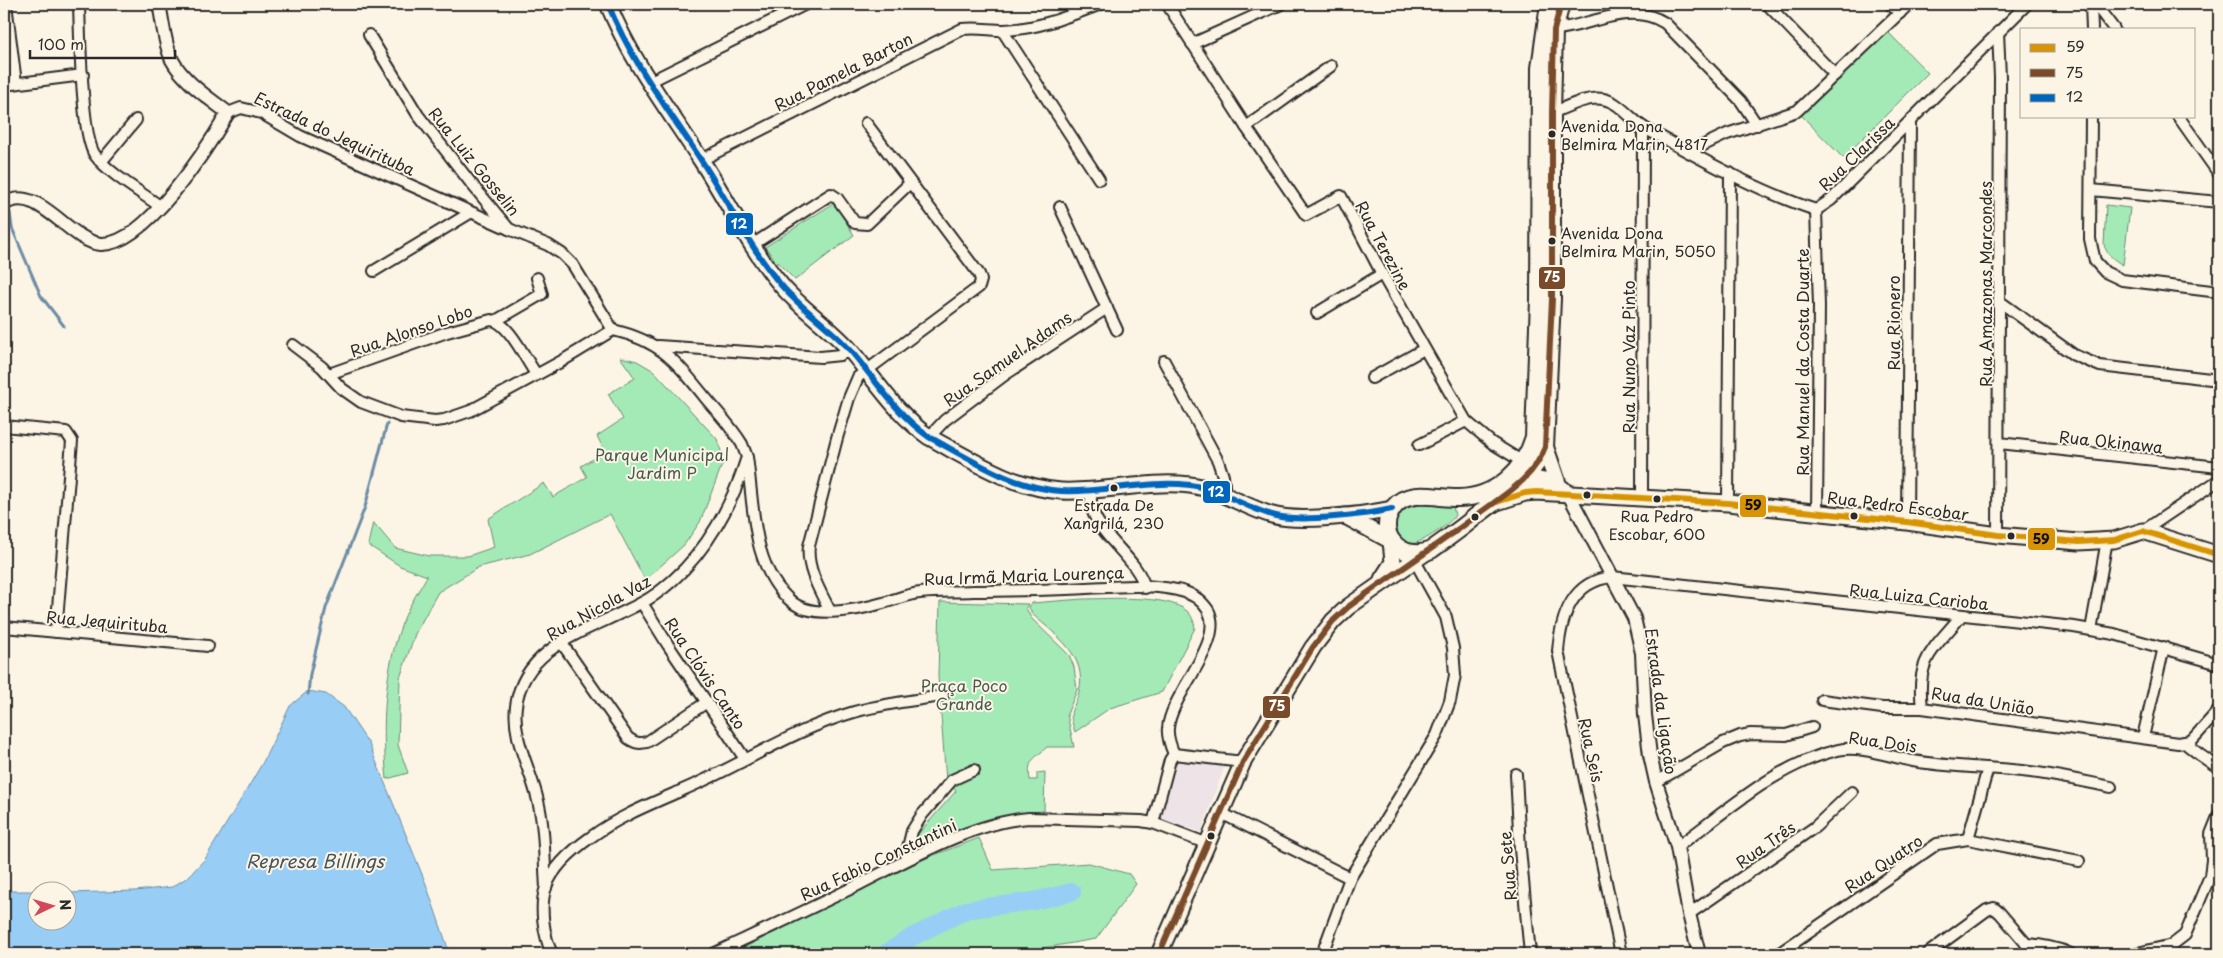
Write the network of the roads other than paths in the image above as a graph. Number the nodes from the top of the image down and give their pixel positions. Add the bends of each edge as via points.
1 (6, 4) edge
2 (79, 4) edge
3 (159, 4) edge
4 (608, 4) edge
5 (806, 4) edge
6 (1101, 4) edge
7 (1167, 4) edge
8 (1281, 4) edge
9 (1549, 4) edge
10 (1561, 4) edge
11 (1767, 4) edge
12 (1890, 4) edge
13 (1910, 4) edge
14 (2027, 4) edge
15 (2093, 4) edge
16 (1900, 12) junction
17 (2092, 28) edge
18 (2113, 28) edge
19 (1002, 30) junction
20 (1549, 30) junction
21 (1998, 32) junction
22 (369, 35) dead end
23 (1192, 44) junction
24 (1331, 66) dead end
25 (83, 75) junction
26 (1835, 75) junction
27 (649, 82) junction
28 (16, 83) junction
29 (4, 85) edge
30 (228, 113) junction
31 (1546, 115) junction
32 (2091, 118) edge
33 (2179, 118) edge
34 (136, 120) dead end
35 (866, 123) dead end
36 (1910, 123) junction
37 (1757, 125) junction
38 (1246, 127) junction
39 (1643, 127) junction
40 (1689, 152) junction
41 (701, 160) junction
42 (101, 162) junction
43 (1730, 173) junction
44 (2219, 174) edge
45 (1099, 179) dead end
46 (910, 184) junction
47 (2091, 190) junction
48 (2219, 202) edge
49 (4, 204) edge
50 (161, 207) junction
51 (1060, 207) dead end
52 (1816, 210) junction
53 (470, 213) junction
54 (509, 229) junction
55 (752, 245) junction
56 (374, 271) dead end
57 (1382, 274) junction
58 (537, 278) dead end
59 (2219, 292) edge
60 (1999, 301) junction
61 (1107, 308) junction
62 (1317, 313) dead end
63 (497, 320) junction
64 (613, 330) junction
65 (1117, 330) dead end
66 (293, 345) dead end
67 (655, 345) junction
68 (1424, 349) junction
69 (850, 350) junction
70 (1164, 362) dead end
71 (866, 370) junction
72 (326, 371) junction
73 (536, 374) junction
74 (1372, 378) dead end
75 (2219, 380) edge
76 (1466, 421) junction
77 (4, 426) edge
78 (929, 437) junction
79 (1999, 443) junction
80 (1419, 445) dead end
81 (1545, 446) junction
82 (747, 457) junction
83 (2219, 467) edge
84 (1521, 470) junction
85 (2219, 480) edge
86 (1093, 488) junction
87 (1563, 489) junction
88 (1225, 495) junction
89 (1454, 498) junction
90 (1642, 498) junction
91 (1497, 502) junction
92 (1728, 503) junction
93 (1392, 509) junction
94 (1817, 514) junction
95 (1344, 516) junction
96 (1907, 522) junction
97 (1460, 528) junction
98 (2143, 531) junction
99 (1998, 535) junction
100 (2107, 540) junction
101 (1391, 541) junction
102 (2219, 555) edge
103 (1420, 557) junction
104 (1612, 577) junction
105 (1379, 583) junction
106 (1145, 588) junction
107 (642, 603) junction
108 (830, 611) junction
109 (1961, 616) junction
110 (4, 627) edge
111 (2092, 630) junction
112 (56, 632) junction
113 (561, 642) junction
114 (208, 646) dead end
115 (2164, 647) junction
116 (2219, 664) edge
117 (943, 696) dead end
118 (1822, 700) dead end
119 (707, 702) junction
120 (1922, 708) junction
121 (2219, 710) edge
122 (1812, 728) dead end
123 (2142, 737) junction
124 (2185, 742) junction
125 (1174, 754) junction
126 (745, 760) junction
127 (1243, 762) junction
128 (1988, 768) junction
129 (2219, 768) edge
130 (974, 770) dead end
131 (1516, 774) dead end
132 (1656, 782) junction
133 (2111, 787) dead end
134 (1852, 792) dead end
135 (1221, 813) junction
136 (2219, 814) edge
137 (1154, 823) junction
138 (1968, 839) junction
139 (1208, 844) junction
140 (1678, 847) junction
141 (905, 860) junction
142 (2079, 861) dead end
143 (1350, 878) junction
144 (546, 888) junction
145 (1689, 914) junction
146 (2026, 944) junction
147 (2056, 951) edge
148 (552, 954) edge
149 (713, 954) edge
150 (1160, 954) edge
151 (1322, 954) edge
152 (1530, 954) edge
153 (1621, 954) edge
154 (1699, 954) edge
155 (1778, 954) edge
156 (1927, 954) edge
157 (2035, 954) edge
158 (2071, 954) edge
159 (2133, 954) edge

1 - 28 street
2 - 25 street
3 - 30 street via 167,45 178,69
4 - 27 main road via 625,42
5 - 27 street
6 - 19 street, Rua Pamela Barton via 1052,22
7 - 23 street, Rua Terezine
8 - 23 street
9 - 20 main road
10 - 20 main road
11 - 26 street
12 - 16 street
13 - 16 street
14 - 21 street, Rua Clarissa
15 - 17 street
15 - 18 street
16 - 26 street
19 - 41 street, Rua Pamela Barton via 975,27 949,34
19 - 45 street
20 - 31 main road
20 - 37 street via 1573,27 1622,12 1654,16 1665,23 1728,88
21 - 36 street, Rua Clarissa
21 - 60 street, Rua Amazonas Marcondes
22 - 54 street, Rua Luiz Gosselin via 418,115
23 - 38 street, Rua Terezine
24 - 38 street
25 - 28 street
25 - 42 street via 88,139
26 - 37 street via 1797,111
27 - 41 main road
28 - 29 street
30 - 50 street via 208,146
30 - 53 street, Estrada do Jequirituba via 241,108 261,113 300,136
31 - 39 street, Rua Clarissa via 1601,98 1612,101
31 - 81 main road via 1552,299
31 - 84 main road via 1536,418 1534,437
32 - 47 street
33 - 44 street
34 - 42 street
35 - 46 street
36 - 52 street, Rua Clarissa via 1831,200
36 - 96 street, Rua Rionero
37 - 40 street
38 - 57 street, Rua Terezine via 1306,215 1341,196
39 - 40 street, Rua Clarissa
39 - 90 street, Rua Nuno Vaz Pinto
40 - 43 street, Rua Clarissa
41 - 55 main road
42 - 50 street
43 - 52 street, Rua Clarissa
43 - 92 street
46 - 55 street via 867,224 855,222 831,194
46 - 71 street via 981,280 979,287
47 - 48 street
47 - 59 street via 2091,250 2095,261 2105,272 2128,282
49 - 50 street via 14,200 35,203 87,240 100,244 123,239
51 - 61 street
52 - 94 street, Rua Manuel da Costa Duarte via 1819,306
53 - 54 street, Estrada do Jequirituba
53 - 56 street
54 - 64 street, Rua Luiz Gosselin via 562,254 573,265
55 - 69 main road via 781,285
57 - 62 street
57 - 68 street, Rua Terezine
58 - 63 street via 542,294
60 - 75 street via 2074,355 2100,366
60 - 79 street, Rua Amazonas Marcondes
61 - 65 street
61 - 78 street, Rua Samuel Adams via 1006,374 956,411
63 - 72 street, Rua Alonso Lobo via 470,324
63 - 73 street, Rua Alonso Lobo via 507,329
64 - 67 street, Rua Irmã Maria Lourença
64 - 73 street
66 - 72 street
67 - 69 street via 821,357 840,355
67 - 82 street, Rua Irmã Maria Lourença via 685,372 737,436
68 - 74 street
68 - 76 street, Rua Terezine
69 - 71 main road
70 - 88 street via 1218,461
71 - 78 main road via 904,416
71 - 108 street via 858,377 849,398 808,546 808,560
72 - 73 street via 341,388 361,402 388,414 424,421 444,420 470,411
76 - 80 street
76 - 84 street, Rua Terezine
77 - 112 street via 66,432 72,441
78 - 86 main road via 1015,481 1061,491
79 - 83 street, Rua Okinawa
79 - 99 street, Rua Amazonas Marcondes
81 - 84 main road via 1541,458
81 - 87 main road
82 - 107 street, Rua Nicola Vaz via 706,544 673,581
82 - 108 street, Rua Irmã Maria Lourença via 762,554 775,582 799,607 812,612
84 - 87 main road, Rua Pedro Escobar
84 - 89 main road via 1488,493
84 - 91 main road
85 - 98 street
86 - 88 main road via 1191,485
86 - 106 street via 1091,503 1095,518 1134,567
87 - 90 main road, Rua Pedro Escobar
87 - 91 main road, Rua Pedro Escobar via 1525,493
87 - 104 street, Estrada da Ligação
88 - 95 main road via 1274,516
89 - 93 main road via 1409,497
89 - 97 main road via 1464,513
90 - 92 main road, Rua Pedro Escobar
91 - 97 main road
92 - 94 main road, Rua Pedro Escobar
93 - 95 main road
93 - 101 main road via 1387,526
94 - 96 main road, Rua Pedro Escobar
95 - 101 main road
96 - 99 main road, Rua Pedro Escobar
97 - 103 main road
98 - 100 main road, Rua Pedro Escobar
98 - 102 main road
99 - 100 main road, Rua Pedro Escobar via 2079,542
100 - 111 street
101 - 103 main road via 1396,547
101 - 105 main road via 1393,562
103 - 105 main road
103 - 143 street via 1446,617 1453,648 1455,675 1450,701 1437,735
104 - 109 street, Rua Luiza Carioba
104 - 132 street, Estrada da Ligação via 1634,618 1639,636 1646,730
104 - 153 street, Rua Seis via 1592,582 1572,600 1564,614 1558,651
105 - 127 main road via 1333,622 1313,647
106 - 108 street, Rua Irmã Maria Lourença via 929,592 867,607
106 - 125 street, Rua Irmã Maria Lourença via 1188,593 1206,608 1211,621 1208,641 1170,717 1168,733
107 - 113 street, Rua Nicola Vaz
107 - 119 street, Rua Clóvis Canto
109 - 111 street, Rua Luiza Carioba
109 - 120 street, Rua da União via 1926,660 1920,683
110 - 112 street, Rua Jequirituba
111 - 115 street, Rua Luiza Carioba
112 - 114 street, Rua Jequirituba
113 - 119 street via 628,738 635,742 647,742
113 - 144 street, Rua Nicola Vaz via 545,654 526,679 518,696 515,715 520,746 538,801
115 - 116 street, Rua Luiza Carioba
115 - 123 street
117 - 126 street via 854,712 792,736
118 - 120 street via 1882,708
119 - 126 street, Rua Clóvis Canto
120 - 123 street, Rua da União
121 - 124 street via 2195,737
122 - 132 street via 1786,735 1740,736
123 - 124 street, Rua da União
124 - 129 street
125 - 127 street
125 - 137 street
126 - 144 street via 620,819 590,837 570,854
127 - 135 main road
128 - 133 street, Rua Dois
128 - 138 street
128 - 140 street, Rua Dois via 1840,750 1802,763 1773,778
130 - 141 street via 952,780 922,814 912,830
131 - 152 street, Rua Sete
132 - 140 street, Estrada da Ligação
134 - 145 street, Rua Três via 1815,827
135 - 139 main road
135 - 143 street
136 - 159 street via 2211,834 2210,876 2185,935 2172,945
137 - 139 street, Rua Fabio Constantini
137 - 141 street, Rua Fabio Constantini via 1109,818 1020,818 994,824
138 - 142 street, Rua Quatro
138 - 155 street, Rua Quatro via 1927,849
139 - 150 main road
140 - 145 street, Estrada da Ligação
141 - 149 street, Rua Fabio Constantini
143 - 151 street
144 - 148 street via 544,924
145 - 154 street, Estrada da Ligação
146 - 147 street
146 - 156 street via 1994,908
146 - 157 street
147 - 158 street

